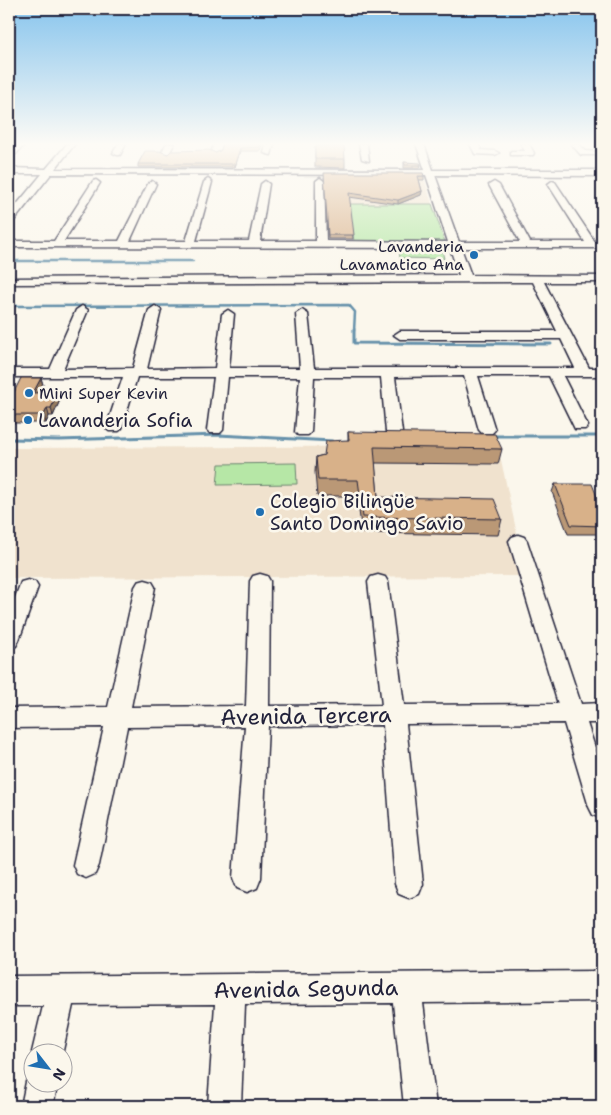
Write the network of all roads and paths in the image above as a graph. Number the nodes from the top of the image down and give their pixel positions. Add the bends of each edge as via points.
1 (29, 196) edge
2 (88, 196) edge
3 (146, 196) edge
4 (204, 196) edge
5 (263, 196) edge
6 (320, 196) edge
7 (438, 196) edge
8 (500, 196) edge
9 (561, 196) edge
10 (9, 220) edge
11 (9, 244) edge
12 (57, 244) junction
13 (123, 244) junction
14 (190, 244) junction
15 (254, 244) junction
16 (321, 244) junction
17 (455, 245) junction
18 (528, 245) junction
19 (597, 245) edge
20 (466, 278) junction
21 (537, 279) junction
22 (602, 280) edge
23 (9, 281) edge
24 (82, 310) dead end
25 (155, 310) dead end
26 (228, 314) dead end
27 (302, 314) dead end
28 (400, 335) dead end
29 (565, 335) junction
30 (55, 372) junction
31 (135, 372) junction
32 (222, 372) junction
33 (307, 372) junction
34 (387, 372) junction
35 (470, 372) junction
36 (554, 372) junction
37 (584, 372) junction
38 (602, 372) edge
39 (10, 376) edge
40 (580, 426) dead end
41 (114, 428) dead end
42 (215, 430) dead end
43 (487, 430) dead end
44 (303, 432) dead end
45 (394, 432) edge
46 (518, 542) dead end
47 (260, 581) dead end
48 (378, 582) dead end
49 (28, 587) dead end
50 (145, 587) dead end
51 (9, 640) edge
52 (573, 713) junction
53 (602, 713) edge
54 (394, 715) junction
55 (257, 716) junction
56 (9, 718) edge
57 (117, 718) junction
58 (602, 807) edge
59 (86, 865) dead end
60 (247, 878) dead end
61 (409, 884) dead end
62 (602, 986) edge
63 (406, 988) junction
64 (231, 989) junction
65 (61, 991) junction
66 (9, 992) edge
67 (50, 1042) edge
68 (40, 1092) edge
69 (37, 1106) edge
70 (225, 1106) edge
71 (420, 1106) edge

1 - 10 street
2 - 12 street
3 - 13 street
4 - 14 street
5 - 15 street
6 - 16 street
7 - 17 street
8 - 18 street
9 - 19 street
11 - 12 street
12 - 13 street
13 - 14 street
14 - 15 street
15 - 16 street
16 - 17 street
17 - 18 street
17 - 20 street
18 - 19 street
20 - 21 street
20 - 23 street
21 - 22 street
21 - 29 street
24 - 30 street
25 - 31 street
26 - 32 street
27 - 33 street
28 - 29 street
29 - 37 street
30 - 31 street
30 - 39 street
31 - 32 street
31 - 41 street
32 - 33 street
32 - 42 street
33 - 34 street
33 - 44 street
34 - 35 street
34 - 45 street
35 - 36 street
35 - 43 street
36 - 37 street
36 - 40 street
37 - 38 street
46 - 52 street
47 - 55 street
48 - 54 street
49 - 51 street
50 - 57 street
52 - 53 street, Avenida Tercera
52 - 54 street, Avenida Tercera
52 - 58 street
54 - 55 street, Avenida Tercera
54 - 61 street
55 - 57 street, Avenida Tercera
55 - 60 street
56 - 57 street, Avenida Tercera
57 - 59 street
62 - 63 street, Avenida Segunda
63 - 64 street, Avenida Segunda
63 - 71 street
64 - 65 street, Avenida Segunda
64 - 70 street
65 - 66 street, Avenida Segunda
65 - 67 street
68 - 69 street

